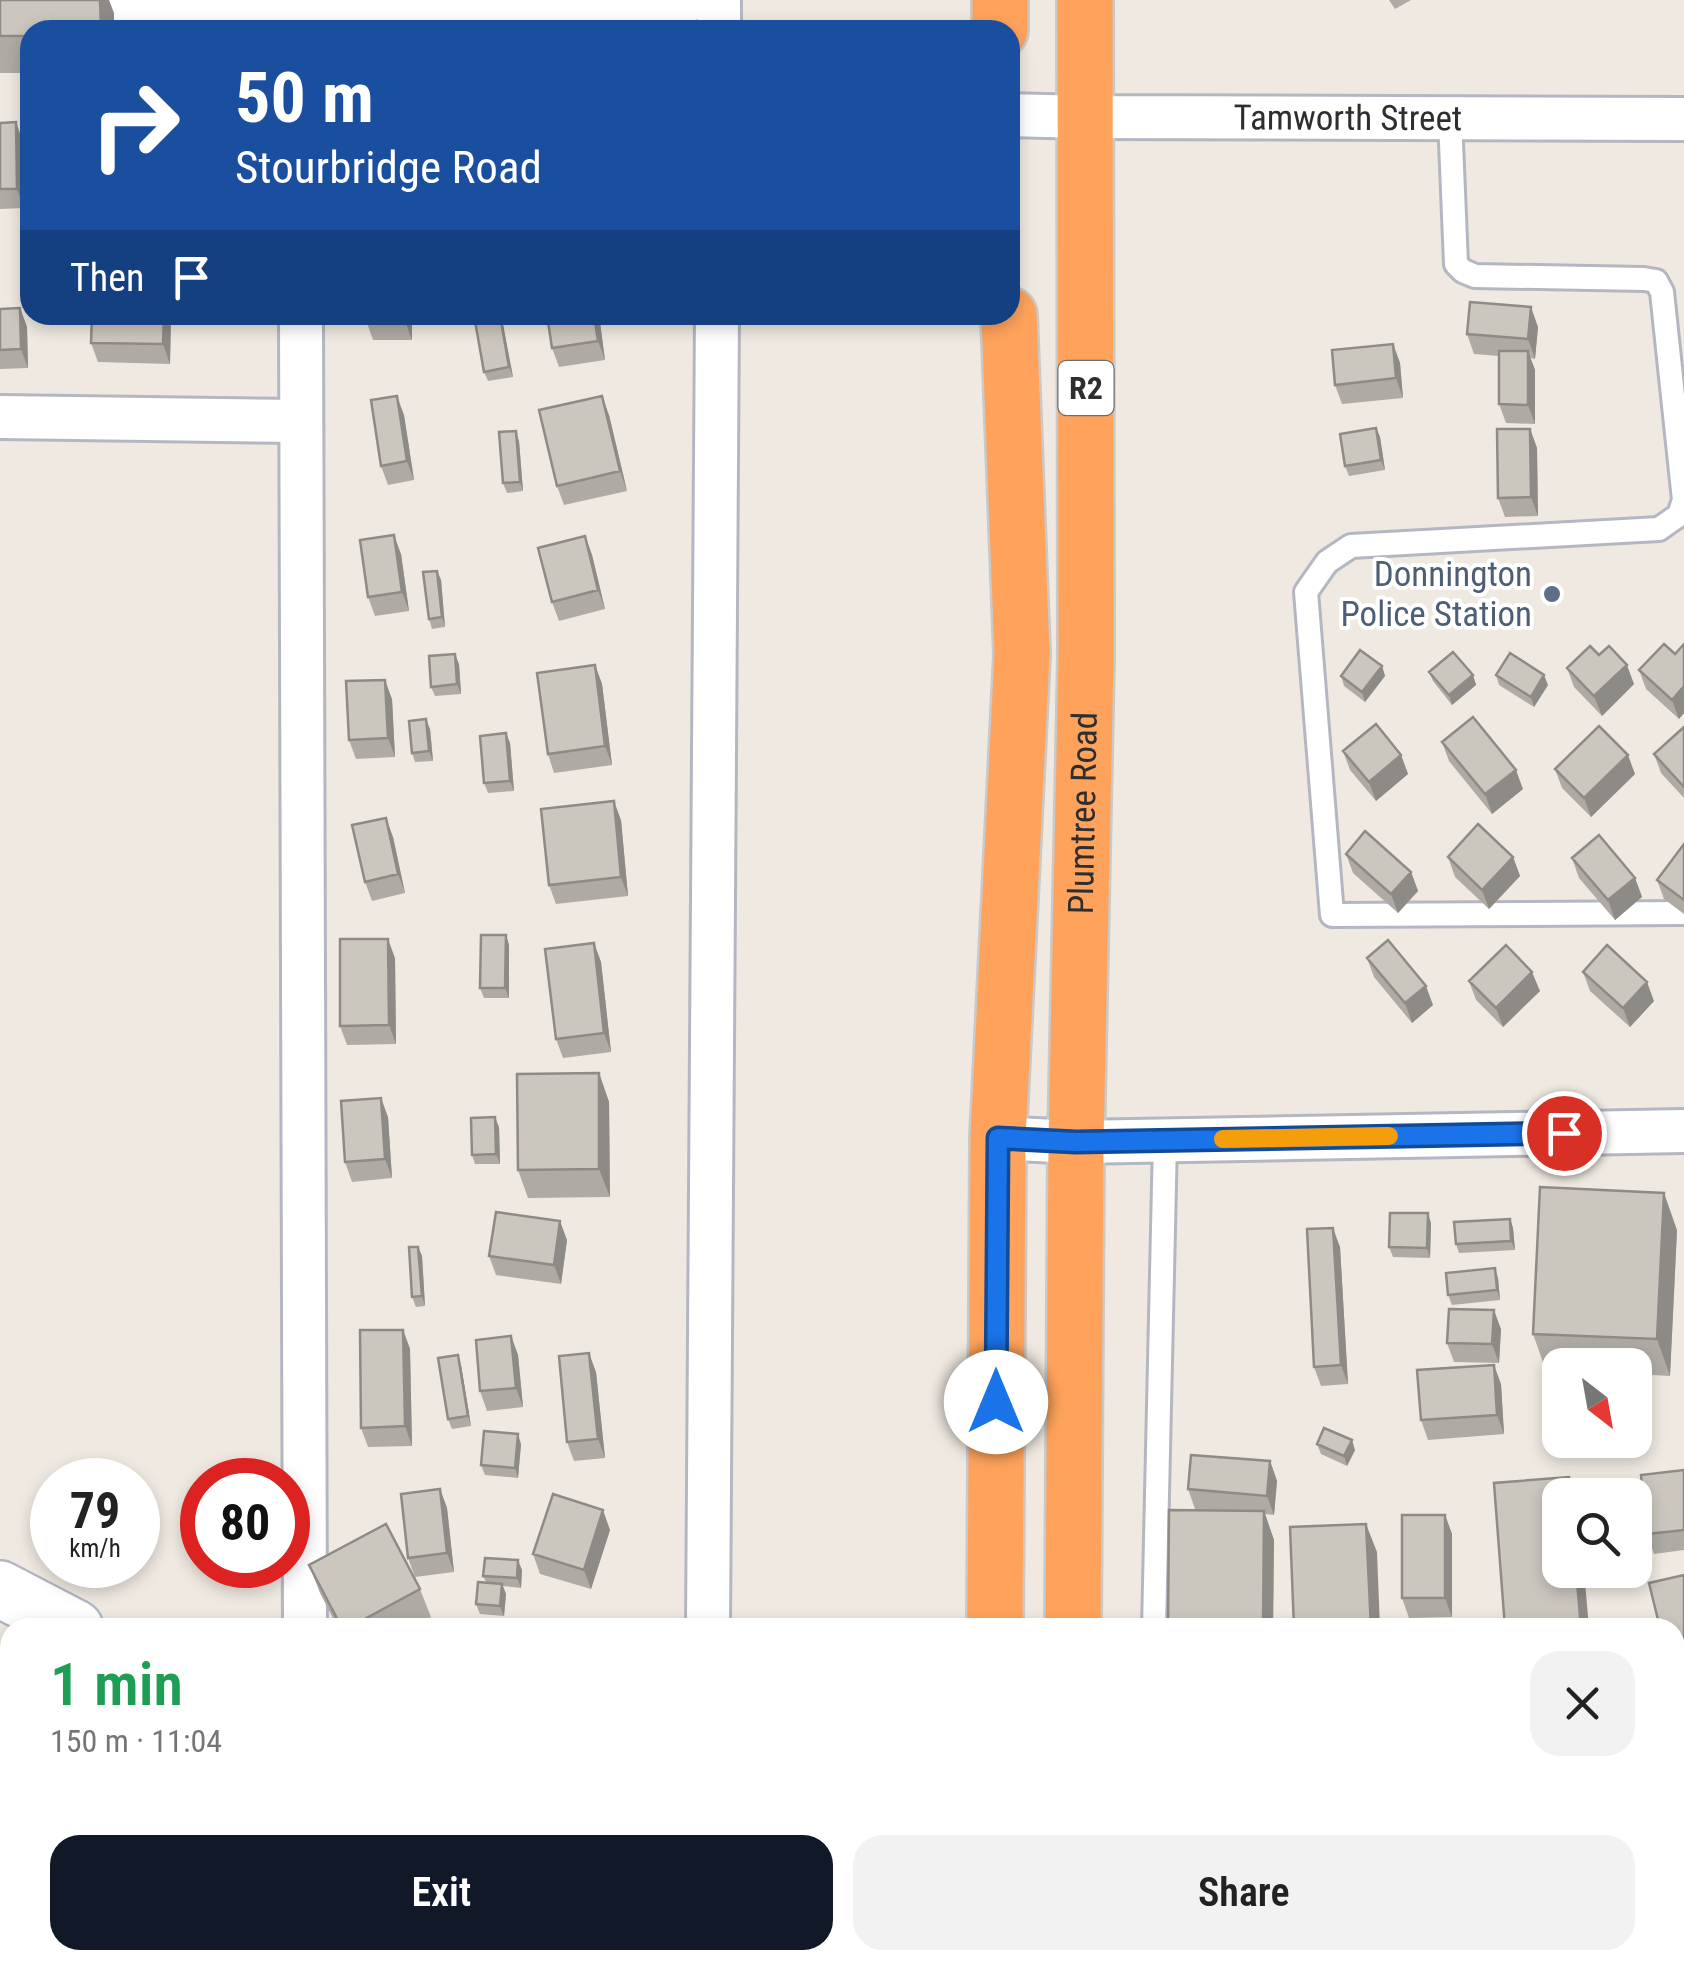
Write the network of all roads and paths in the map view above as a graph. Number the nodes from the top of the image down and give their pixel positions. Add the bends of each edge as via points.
1 (689, 0) edge
2 (1085, 0) edge
3 (0, 4) edge
4 (303, 13) edge
5 (1020, 115) edge
6 (1087, 118) junction
7 (1450, 118) junction
8 (1684, 118) edge
9 (301, 325) edge
10 (717, 325) edge
11 (1009, 325) edge
12 (0, 416) edge
13 (300, 422) junction
14 (1684, 500) edge
15 (1684, 913) edge
16 (1684, 1131) edge
17 (998, 1138) junction
18 (1165, 1140) junction
19 (1076, 1142) junction
20 (0, 1588) edge
21 (56, 1618) edge
22 (304, 1618) edge
23 (708, 1618) edge
24 (995, 1618) edge
25 (1073, 1618) edge
26 (1154, 1618) edge

1 - 4 street
2 - 6 highway, Plumtree Road / R2
3 - 4 street
5 - 6 street, Tamworth Street
6 - 7 street, Tamworth Street
6 - 19 highway, Plumtree Road / R2
7 - 8 street, Tamworth Street
7 - 14 lane via 1456,264 1463,271 1656,281
9 - 13 street
10 - 23 street
11 - 17 highway, Plumtree Road / R2 via 1022,654
12 - 13 street
13 - 22 street
14 - 15 lane via 1679,514 1659,529 1352,546 1327,562 1306,592 1332,914
16 - 18 street
17 - 19 street
17 - 24 highway, Plumtree Road / R2
18 - 19 street
18 - 26 lane
19 - 25 highway, Plumtree Road / R2
20 - 21 street

